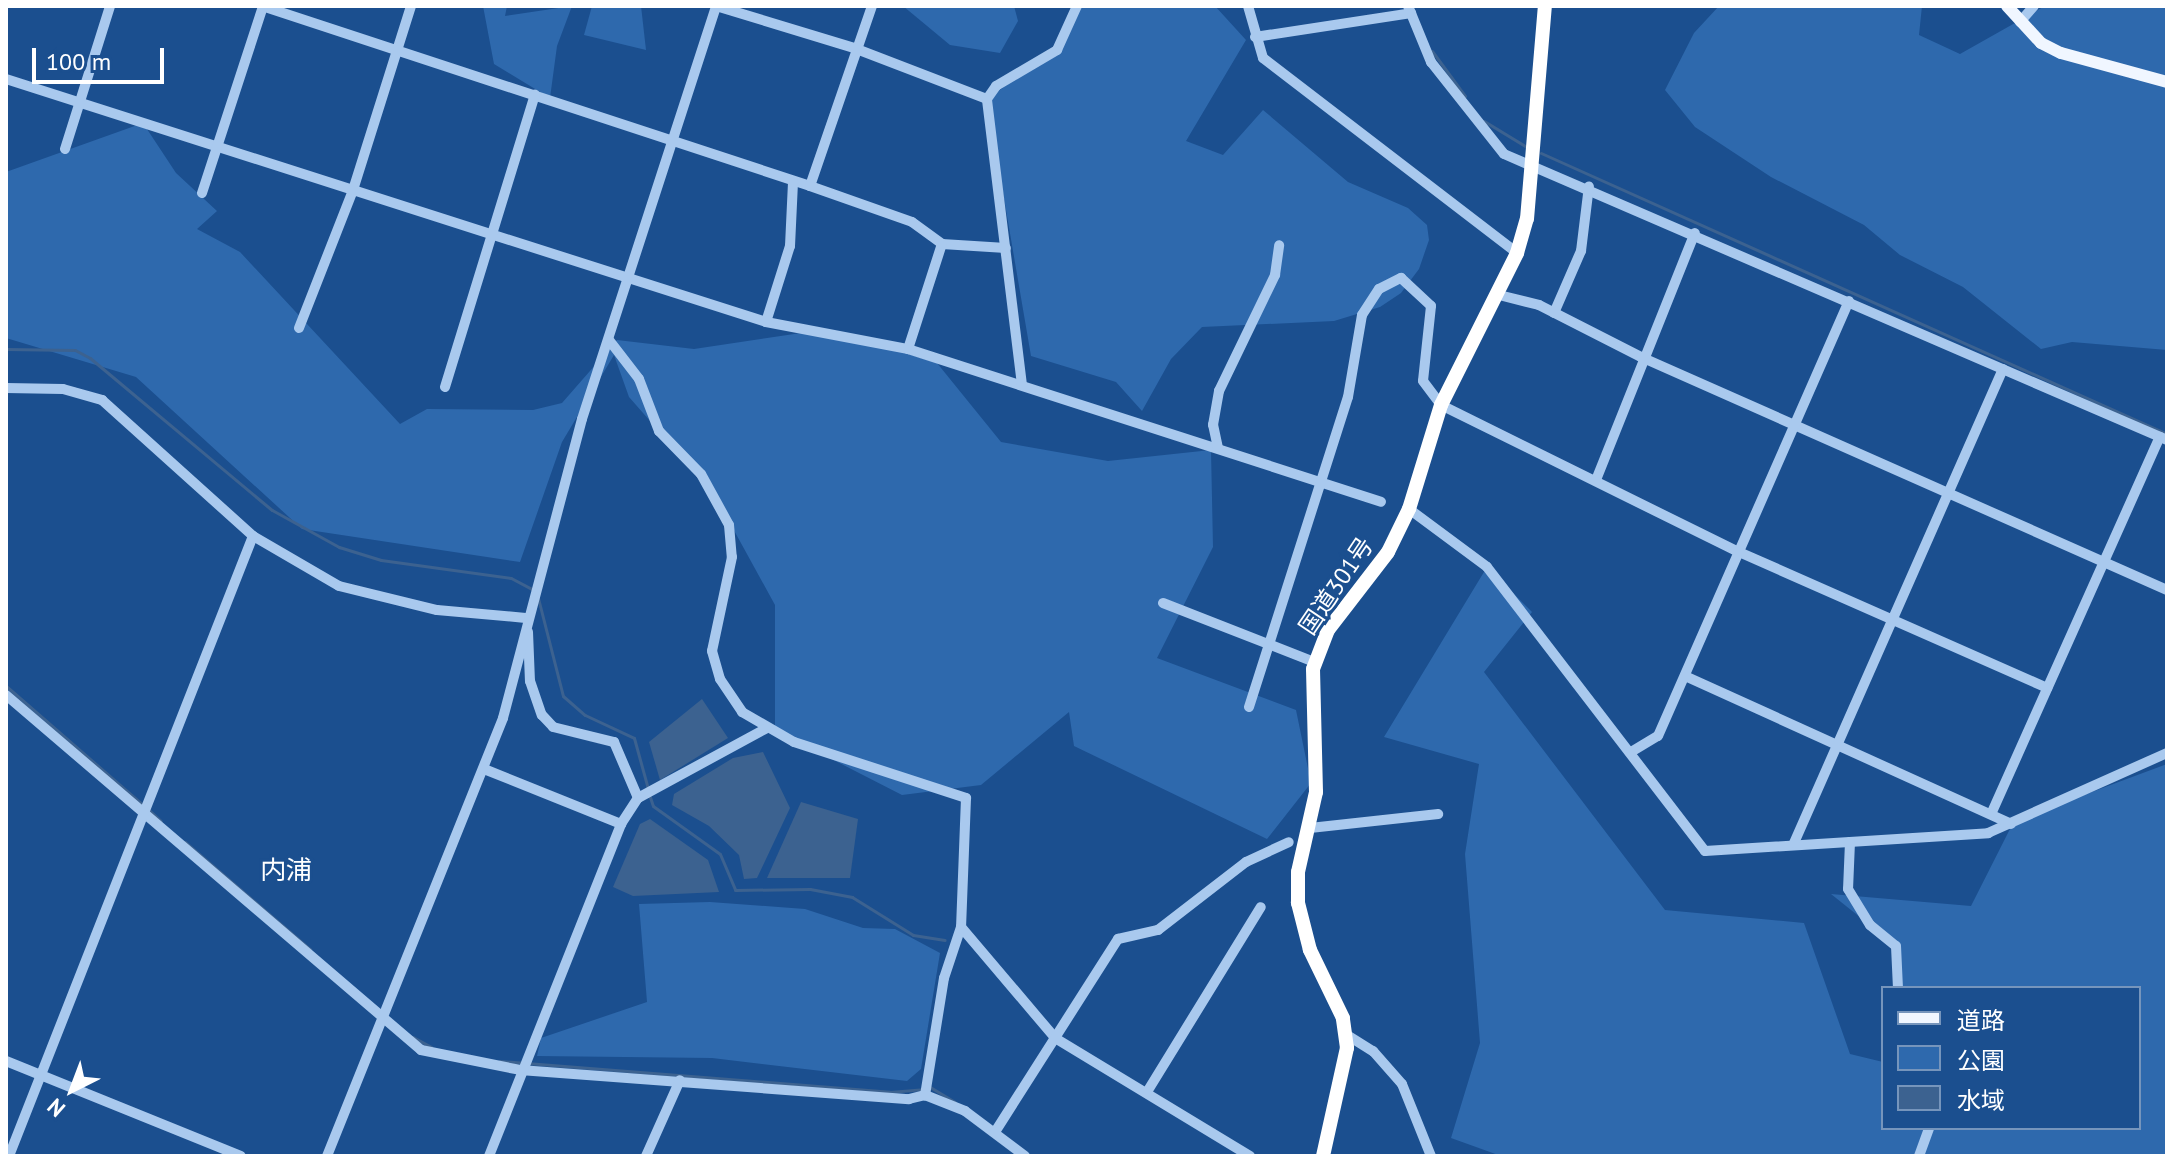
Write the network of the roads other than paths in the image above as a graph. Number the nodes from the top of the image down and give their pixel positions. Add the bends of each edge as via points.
1 (110, 6) edge
2 (263, 6) edge
3 (411, 6) edge
4 (872, 6) edge
5 (1077, 6) edge
6 (1248, 6) edge
7 (1545, 6) edge
8 (2007, 6) edge
9 (2034, 6) edge
10 (1409, 10) edge
11 (2020, 22) junction
12 (1255, 37) junction
13 (854, 48) junction
14 (395, 52) junction
15 (6, 79) edge
16 (2167, 82) edge
17 (535, 95) junction
18 (987, 99) junction
19 (79, 102) junction
20 (672, 142) junction
21 (216, 145) junction
22 (65, 149) dead end
23 (1532, 166) junction
24 (793, 182) junction
25 (810, 186) junction
26 (1589, 186) junction
27 (353, 190) junction
28 (202, 193) dead end
29 (1695, 233) junction
30 (491, 235) junction
31 (942, 244) junction
32 (1279, 245) dead end
33 (1006, 248) junction
34 (1517, 253) junction
35 (628, 277) junction
36 (1499, 295) junction
37 (1849, 301) junction
38 (1554, 313) junction
39 (766, 322) junction
40 (299, 328) dead end
41 (609, 340) junction
42 (908, 349) junction
43 (1641, 357) junction
44 (2003, 369) junction
45 (1022, 385) junction
46 (445, 387) dead end
47 (6, 388) edge
48 (1441, 405) junction
49 (1795, 425) junction
50 (2163, 439) edge
51 (1218, 448) junction
52 (1596, 480) junction
53 (1317, 481) junction
54 (1949, 493) junction
55 (1381, 502) dead end
56 (1409, 509) junction
57 (253, 536) junction
58 (1739, 552) junction
59 (2103, 562) junction
60 (2167, 590) edge
61 (1163, 603) dead end
62 (526, 618) junction
63 (1893, 620) junction
64 (1270, 647) junction
65 (1314, 662) junction
66 (1685, 676) junction
67 (2047, 688) junction
68 (6, 695) edge
69 (1249, 707) dead end
70 (765, 729) junction
71 (1838, 745) junction
72 (1631, 752) junction
73 (2167, 753) edge
74 (484, 769) junction
75 (638, 798) junction
76 (144, 808) junction
77 (1992, 812) junction
78 (1438, 814) dead end
79 (621, 824) junction
80 (2011, 824) junction
81 (1310, 828) junction
82 (1289, 842) dead end
83 (1850, 842) junction
84 (1794, 843) junction
85 (1261, 907) dead end
86 (961, 927) junction
87 (1898, 986) edge
88 (382, 1021) junction
89 (1347, 1035) junction
90 (1055, 1038) junction
91 (6, 1061) edge
92 (520, 1070) junction
93 (40, 1075) junction
94 (680, 1080) junction
95 (1147, 1092) junction
96 (925, 1095) junction
97 (1928, 1130) edge
98 (995, 1132) junction
99 (9, 1156) edge
100 (241, 1156) edge
101 (327, 1156) edge
102 (489, 1156) edge
103 (646, 1156) edge
104 (1025, 1156) edge
105 (1250, 1156) edge
106 (1323, 1156) edge
107 (1431, 1156) edge
108 (1919, 1156) edge

1 - 19 street
2 - 14 street
2 - 21 street
3 - 14 street
4 - 13 street
5 - 18 street via 1057,50 996,86
6 - 12 street
7 - 23 highway, 国道301号
8 - 11 main road
9 - 11 street
10 - 12 street
10 - 23 street via 1431,62 1475,121 1504,154
11 - 16 main road via 2061,53
12 - 34 street via 1275,69
13 - 18 street
13 - 20 street via 716,6
13 - 25 street
14 - 17 street
14 - 27 street
15 - 19 street
17 - 20 street
17 - 30 street
18 - 33 street
19 - 21 street
19 - 22 street
20 - 24 street
20 - 35 street
21 - 27 street
21 - 28 street
23 - 26 street
23 - 34 highway, 国道301号
24 - 25 street
24 - 39 street via 790,246
25 - 31 street via 912,222
26 - 29 street
26 - 38 street via 1581,251
27 - 30 street
27 - 40 street
29 - 37 street
29 - 43 street
30 - 35 street
30 - 46 street
31 - 33 street
31 - 42 street
32 - 51 street via 1275,275 1219,391 1213,425
33 - 45 street
34 - 36 highway, 国道301号
35 - 39 street
35 - 41 street
36 - 38 street
36 - 48 highway, 国道301号
37 - 44 street
37 - 49 street
38 - 43 street
39 - 42 street
41 - 62 street
41 - 70 street via 639,379 659,431 701,474 729,525 732,557 713,664 742,712
42 - 45 street
43 - 49 street
43 - 52 street via 1636,393
44 - 50 street
44 - 54 street
45 - 51 street
47 - 57 street via 63,389 102,400
48 - 52 street
48 - 53 street via 1423,381 1431,306 1411,281 1392,280 1362,315 1348,397
48 - 56 highway, 国道301号
49 - 54 street
49 - 58 street
50 - 59 street
51 - 53 street
52 - 58 street
53 - 55 street
53 - 64 street
54 - 59 street
54 - 63 street
56 - 65 highway, 国道301号 via 1377,572 1328,630
56 - 72 street via 1487,567
57 - 62 street via 339,586 367,595
57 - 76 street
58 - 63 street
58 - 66 street
59 - 60 street
59 - 67 street
61 - 64 street
62 - 74 street via 516,672
62 - 75 street via 530,681 542,715 553,727 614,742
63 - 67 street
63 - 71 street
64 - 65 street
64 - 69 street
65 - 81 highway, 国道301号 via 1310,692 1316,792
66 - 71 street
66 - 72 street via 1658,736
67 - 77 street
68 - 76 street
70 - 75 street
70 - 86 street via 964,795 970,812
71 - 77 street
71 - 84 street
72 - 84 street via 1705,851
73 - 80 street
74 - 79 street
74 - 88 street
75 - 79 street
76 - 88 street
76 - 93 street
77 - 80 street
78 - 81 street
79 - 92 street
80 - 83 street via 1955,837
81 - 89 highway, 国道301号 via 1298,872 1300,918
82 - 90 street via 1246,862 1158,930 1118,939
83 - 84 street
83 - 87 street via 1848,889 1870,925 1896,946
85 - 95 street
86 - 90 street
86 - 96 street via 944,978
88 - 92 street via 442,1059
88 - 101 street
89 - 106 highway, 国道301号 via 1343,1082
89 - 107 street via 1373,1051 1402,1084
90 - 95 street
90 - 98 street
91 - 93 street
92 - 94 street
92 - 102 street
93 - 99 street
93 - 100 street
94 - 96 street via 909,1099
94 - 103 street
95 - 105 street
96 - 98 street
97 - 108 street
98 - 104 street

